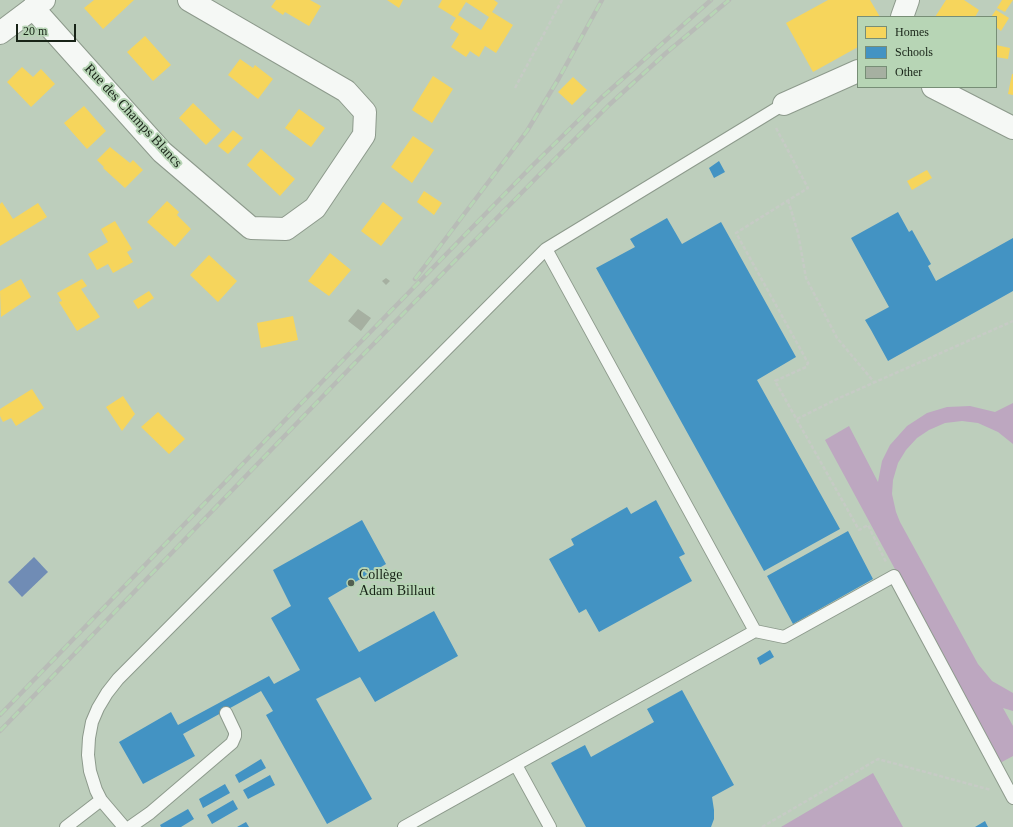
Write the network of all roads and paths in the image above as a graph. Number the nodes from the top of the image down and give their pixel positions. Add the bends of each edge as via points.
1 (189, 0) edge
2 (562, 0) edge
3 (908, 0) edge
4 (39, 4) edge
5 (902, 16) edge
6 (0, 33) edge
7 (857, 70) edge
8 (515, 88) dead end
9 (935, 88) edge
10 (776, 108) junction
11 (1013, 128) edge
12 (788, 200) junction
13 (546, 249) junction
14 (1013, 321) edge
15 (874, 382) junction
16 (797, 419) junction
17 (894, 576) junction
18 (755, 631) junction
19 (226, 713) dead end
20 (516, 765) junction
21 (1012, 797) edge
22 (101, 800) junction
23 (66, 827) edge
24 (124, 827) edge
25 (130, 827) edge
26 (404, 827) edge
27 (550, 827) edge
28 (762, 827) edge

1 - 4 street, Rue des Champs Blancs via 346,91 365,112 364,135 315,208 286,229 251,228 162,152
2 - 8 path
3 - 5 street
4 - 6 street
7 - 10 street
9 - 11 street
10 - 12 path via 808,188
10 - 13 lane
12 - 15 path via 798,233 806,278 837,338
12 - 16 path via 736,233 808,363 806,367 775,381
13 - 18 lane
13 - 22 lane via 118,679 98,708 89,738 90,771
14 - 15 path
15 - 16 path
16 - 17 path via 859,530 868,525
17 - 18 lane via 784,637
17 - 21 lane
18 - 20 lane
19 - 25 lane via 235,732 232,743
20 - 26 lane
20 - 27 lane
21 - 28 path via 878,759
22 - 23 lane
22 - 24 lane

